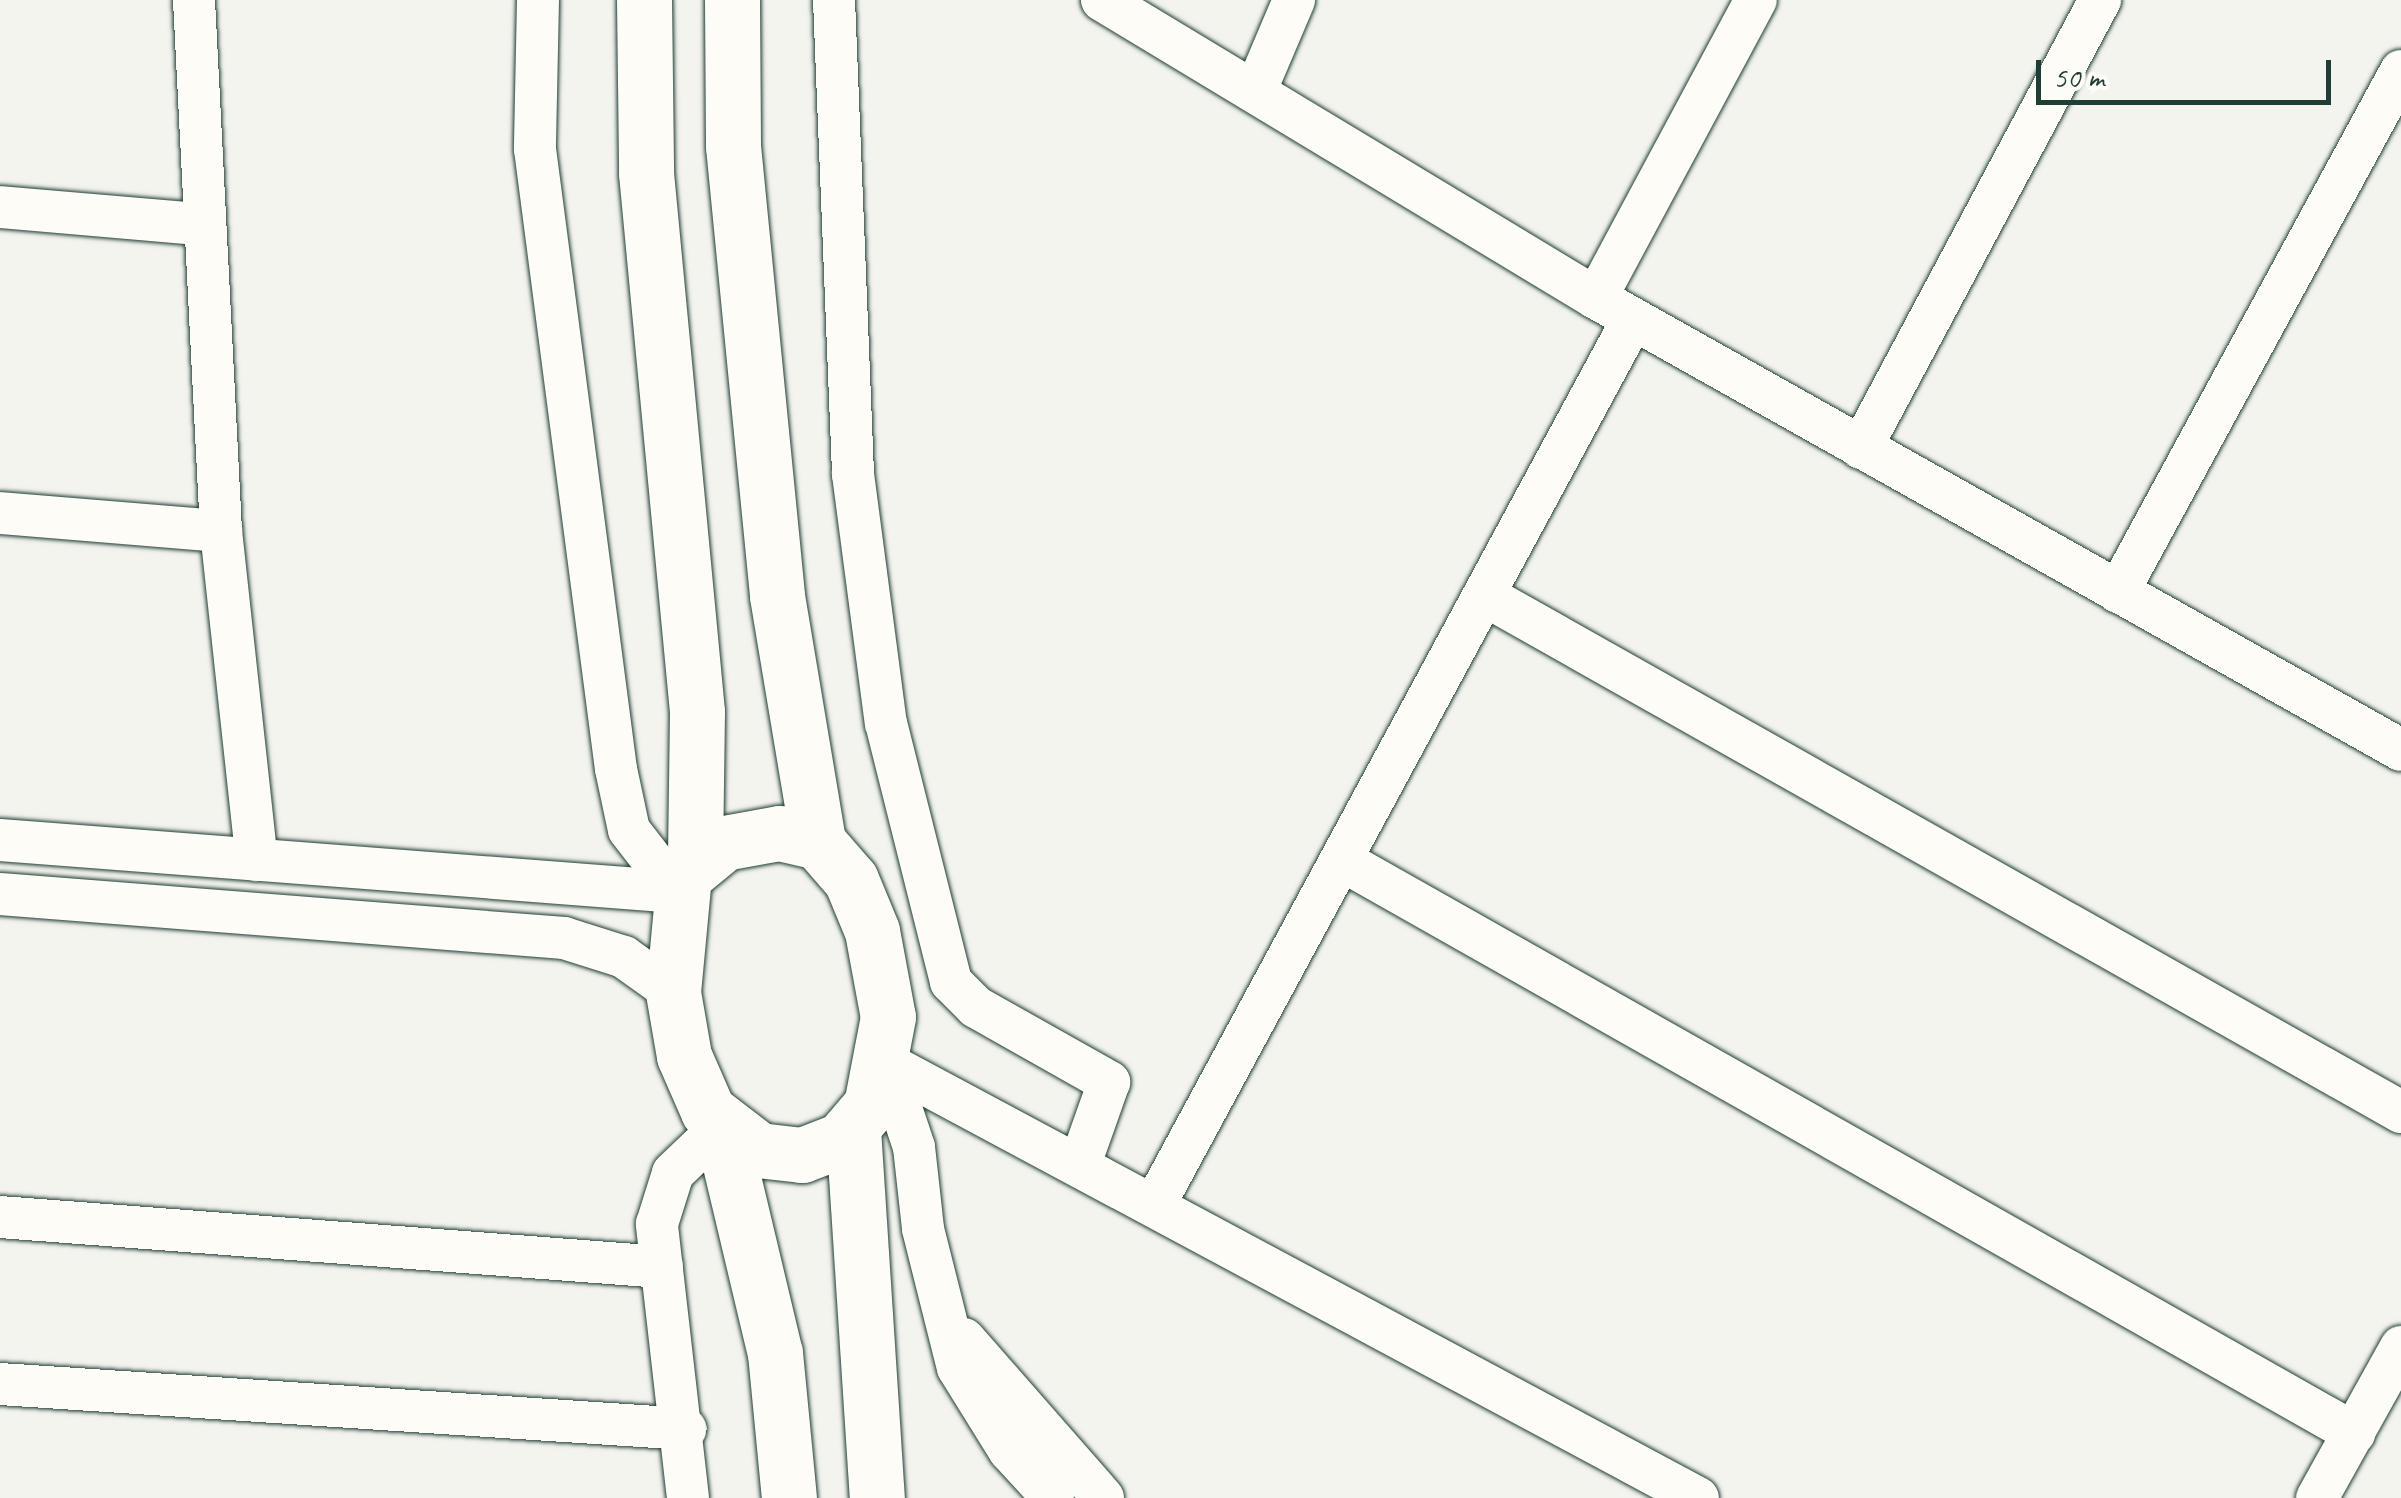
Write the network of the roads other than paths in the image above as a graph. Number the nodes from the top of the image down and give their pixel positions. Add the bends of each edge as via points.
1 (194, 0) edge
2 (538, 0) edge
3 (644, 0) edge
4 (732, 0) edge
5 (834, 0) edge
6 (1102, 0) edge
7 (1294, 0) edge
8 (1756, 0) edge
9 (2100, 0) edge
10 (2401, 71) edge
11 (1255, 92) junction
12 (0, 207) edge
13 (200, 224) junction
14 (1596, 298) junction
15 (1633, 319) junction
16 (1861, 448) junction
17 (0, 514) edge
18 (221, 530) junction
19 (2118, 592) junction
20 (1484, 595) junction
21 (2397, 739) edge
22 (0, 840) edge
23 (818, 842) junction
24 (257, 860) junction
25 (1342, 861) junction
26 (686, 877) junction
27 (0, 894) edge
28 (672, 992) junction
29 (886, 1063) junction
30 (2401, 1112) edge
31 (721, 1127) junction
32 (853, 1129) junction
33 (1081, 1161) junction
34 (1155, 1204) junction
35 (0, 1217) edge
36 (662, 1267) junction
37 (945, 1316) junction
38 (2401, 1347) edge
39 (0, 1384) edge
40 (686, 1429) junction
41 (2354, 1433) junction
42 (688, 1498) edge
43 (789, 1498) edge
44 (877, 1498) edge
45 (1054, 1498) edge
46 (1103, 1498) edge
47 (1698, 1498) edge
48 (2316, 1498) edge

1 - 13 street
2 - 26 street via 535,149 616,769 629,830
3 - 26 main road via 646,174 697,712
4 - 23 main road via 733,146 777,596
5 - 33 street via 853,474 886,723 952,982 976,1007 1109,1082
6 - 11 street
7 - 11 street
8 - 14 street
9 - 16 street
10 - 19 street
11 - 14 street
12 - 13 street
13 - 18 street
14 - 15 street
15 - 16 street
15 - 20 street
16 - 19 street
17 - 18 street
18 - 24 street
19 - 21 street
20 - 25 street
20 - 30 street
22 - 24 street
23 - 26 main road via 751,837
23 - 29 main road via 851,880 872,931
24 - 26 street
25 - 34 street
25 - 41 street
26 - 28 main road
27 - 28 street via 564,938 624,957
28 - 31 main road via 696,1090
29 - 32 main road
29 - 33 street
29 - 37 street via 914,1147
31 - 32 main road via 777,1155 824,1150
31 - 36 street via 694,1148 661,1199
31 - 43 main road via 769,1318
32 - 44 main road
33 - 34 street
34 - 47 street
35 - 36 street
36 - 40 street
37 - 45 street via 977,1405
37 - 46 street
38 - 41 street
39 - 40 street
40 - 42 street
41 - 48 street

